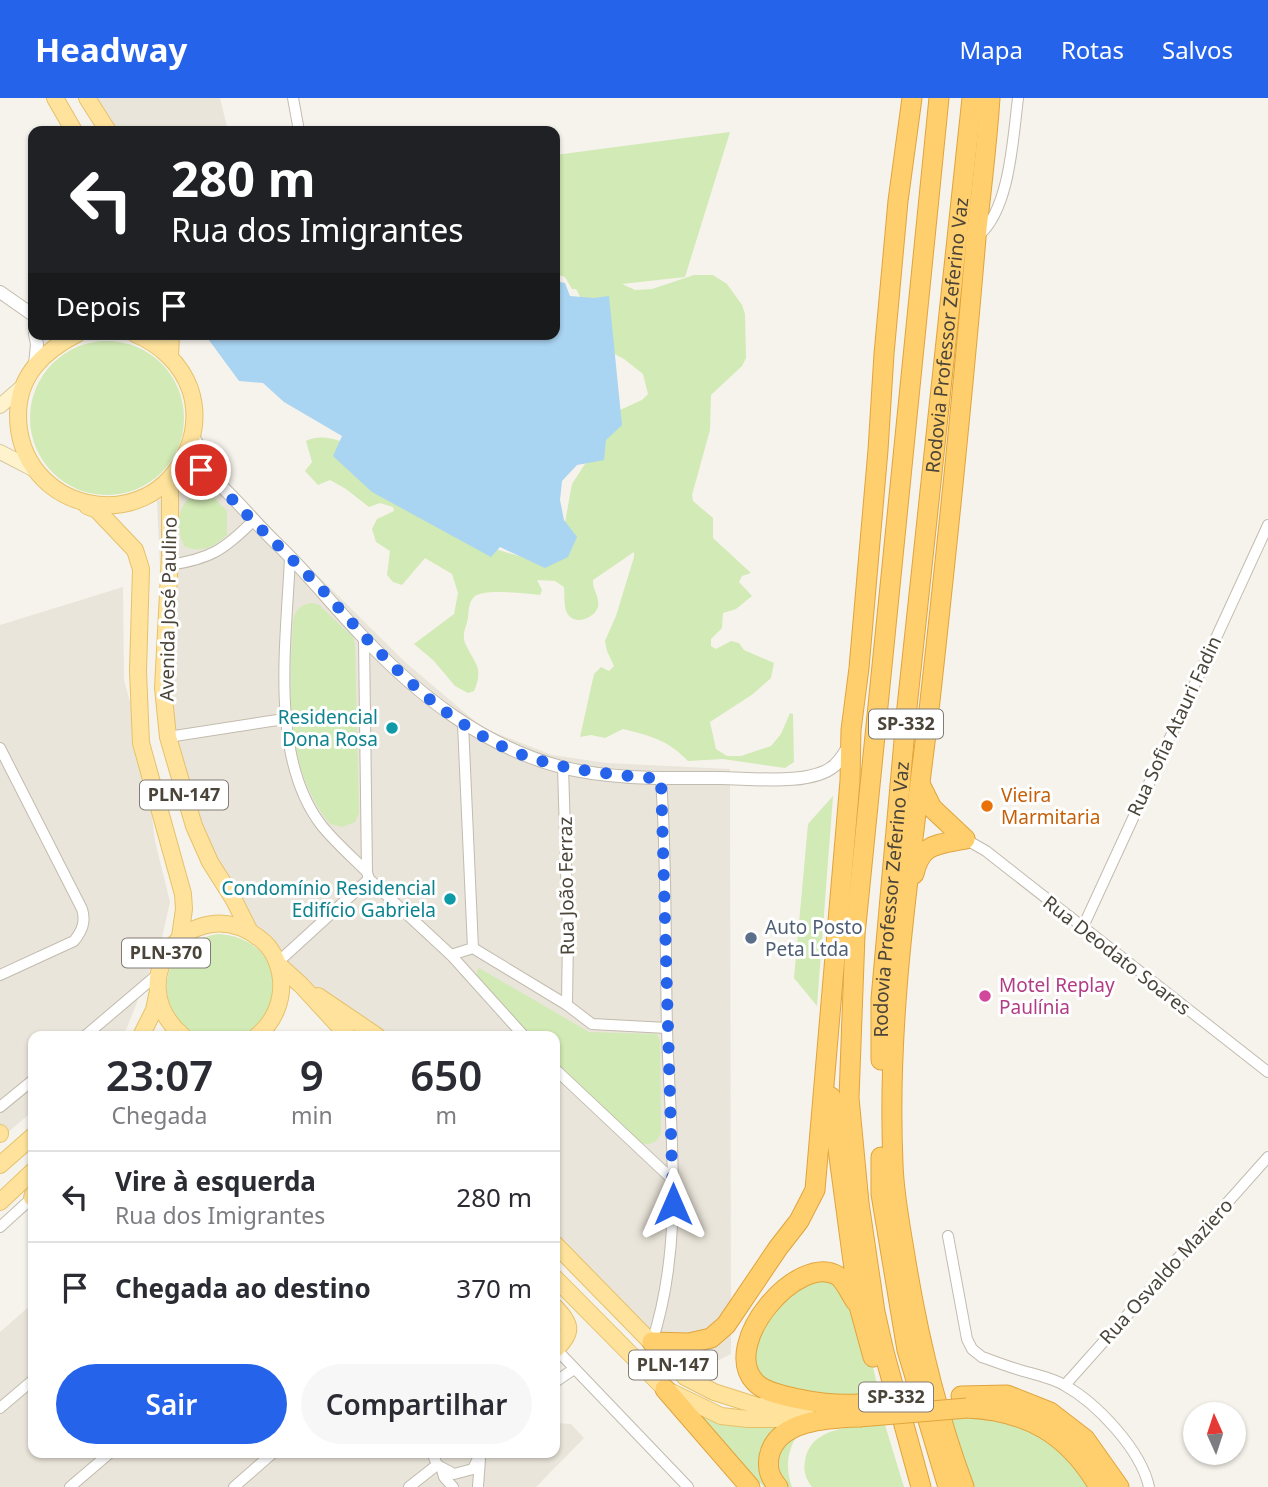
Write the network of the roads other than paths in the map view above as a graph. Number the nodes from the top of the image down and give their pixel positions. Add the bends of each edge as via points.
1 (55, 98) edge
2 (88, 98) edge
3 (293, 98) edge
4 (912, 98) edge
5 (939, 98) edge
6 (972, 98) edge
7 (990, 98) edge
8 (1018, 98) edge
9 (71, 126) edge
10 (105, 126) edge
11 (298, 126) edge
12 (976, 237) junction
13 (0, 292) edge
14 (19, 307) junction
15 (28, 312) edge
16 (28, 320) edge
17 (36, 340) edge
18 (66, 340) edge
19 (148, 340) edge
20 (171, 340) edge
21 (170, 356) junction
22 (35, 365) junction
23 (23, 386) junction
24 (0, 406) edge
25 (193, 437) junction
26 (0, 452) edge
27 (184, 459) junction
28 (33, 469) junction
29 (170, 480) junction
30 (223, 488) junction
31 (80, 503) junction
32 (253, 520) junction
33 (1268, 525) edge
34 (290, 556) junction
35 (169, 565) junction
36 (364, 639) junction
37 (284, 719) junction
38 (463, 724) junction
39 (168, 737) junction
40 (851, 745) junction
41 (0, 748) edge
42 (563, 767) junction
43 (661, 779) junction
44 (920, 783) junction
45 (965, 839) junction
46 (368, 875) junction
47 (902, 922) junction
48 (1082, 929) junction
49 (249, 930) junction
50 (180, 937) junction
51 (473, 948) junction
52 (450, 956) junction
53 (279, 964) junction
54 (6, 973) edge
55 (158, 974) junction
56 (0, 984) edge
57 (302, 985) junction
58 (157, 993) junction
59 (567, 1005) junction
60 (667, 1028) junction
61 (91, 1031) edge
62 (144, 1031) edge
63 (177, 1031) edge
64 (261, 1031) edge
65 (343, 1031) edge
66 (370, 1031) edge
67 (519, 1031) edge
68 (827, 1061) junction
69 (1268, 1072) edge
70 (560, 1074) edge
71 (28, 1084) edge
72 (0, 1091) edge
73 (3, 1105) edge
74 (28, 1140) edge
75 (1268, 1157) edge
76 (0, 1165) edge
77 (28, 1176) edge
78 (674, 1181) junction
79 (0, 1202) edge
80 (28, 1202) edge
81 (0, 1227) edge
82 (948, 1236) dead end
83 (560, 1249) edge
84 (560, 1283) edge
85 (859, 1306) junction
86 (560, 1312) edge
87 (652, 1342) junction
88 (560, 1344) edge
89 (560, 1354) edge
90 (574, 1369) junction
91 (560, 1379) edge
92 (28, 1384) edge
93 (1065, 1385) junction
94 (665, 1389) junction
95 (964, 1402) junction
96 (0, 1408) edge
97 (848, 1411) junction
98 (104, 1458) edge
99 (267, 1458) edge
100 (479, 1458) edge
101 (481, 1458) edge
102 (434, 1460) edge
103 (70, 1487) edge
104 (234, 1487) edge
105 (409, 1487) edge
106 (453, 1487) edge
107 (478, 1487) edge
108 (688, 1487) edge
109 (750, 1487) edge
110 (778, 1487) edge
111 (907, 1487) edge
112 (921, 1487) edge
113 (948, 1487) edge
114 (964, 1487) edge
115 (1099, 1487) edge
116 (1119, 1487) edge
117 (1149, 1487) edge

1 - 9 main road
2 - 10 main road
3 - 11 street
4 - 40 highway via 898,201
5 - 112 highway, Rodovia Professor Zeferino Vaz / SP-332 via 855,935 849,1098 875,1312
6 - 113 highway, Rodovia Professor Zeferino Vaz / SP-332 via 881,999 881,1194 907,1350
7 - 12 highway
8 - 12 street via 1003,190 995,214
12 - 44 highway
13 - 14 street
14 - 15 street
14 - 16 street
17 - 22 street
18 - 22 main road
19 - 21 main road
20 - 21 main road
21 - 25 main road via 187,380 193,399
22 - 23 main road
23 - 24 main road
23 - 28 main road via 18,429
25 - 27 main road
25 - 30 street
26 - 28 main road
27 - 29 main road
27 - 30 street
28 - 31 main road, Avenida José Paulino via 54,490
29 - 31 main road via 143,498 112,506
29 - 35 main road, Avenida José Paulino / PLN-147
30 - 32 street
31 - 50 main road, Avenida José Paulino / PLN-147 via 97,510 135,550 141,569 141,743 183,894
32 - 34 street
32 - 35 street via 216,553
33 - 48 street, Rua Sofia Atauri Fadin
34 - 36 street
34 - 37 street
35 - 39 main road, Avenida José Paulino / PLN-147 via 163,688
36 - 38 street via 425,696
36 - 46 street
37 - 39 street
37 - 46 street via 299,784 309,806
38 - 42 street via 515,752
38 - 51 street
39 - 49 main road, Avenida José Paulino / PLN-147 via 194,827
40 - 43 street via 834,766 811,778
40 - 68 highway
41 - 54 street via 84,921 74,941
42 - 43 street
42 - 59 street, Rua João Ferraz
43 - 60 street
44 - 45 highway via 932,808
44 - 47 highway
45 - 47 highway via 928,848 917,860
45 - 48 street, Rua Deodato Soares
46 - 52 street
46 - 53 street
47 - 114 highway via 894,1039 893,1168 930,1383
48 - 69 street, Rua Deodato Soares
49 - 50 main road, PLN-370 via 214,924
49 - 53 main road, Avenida José Paulino
50 - 55 main road, PLN-370 via 166,953
51 - 52 street
51 - 59 street
52 - 67 street
53 - 57 main road
53 - 64 main road via 282,991 275,1015
54 - 56 street
55 - 58 main road, PLN-370
55 - 61 street
57 - 65 main road
57 - 66 main road
58 - 62 main road, PLN-370
58 - 63 main road, PLN-370 via 162,1011
59 - 60 street via 592,1024
60 - 78 street
68 - 85 highway
68 - 87 highway via 815,1191 799,1220 726,1325 711,1338 689,1343
70 - 78 street
71 - 73 street
72 - 73 street
74 - 76 main road
75 - 93 street, Rua Osvaldo Maziero
77 - 79 main road
78 - 87 street via 672,1250
80 - 81 street
82 - 93 street via 972,1349 982,1357
83 - 87 main road, PLN-147
84 - 94 main road, PLN-147
85 - 97 highway via 839,1277 809,1273 794,1280 770,1305 747,1339 746,1356 754,1382 782,1395
85 - 111 highway
86 - 88 main road via 568,1329
87 - 97 main road, PLN-147 via 685,1377 714,1392 758,1406
89 - 90 street
90 - 91 street
90 - 108 street
92 - 96 street
93 - 117 street via 1115,1427
94 - 97 main road via 721,1416 781,1420
94 - 109 highway
95 - 97 highway, bridge
95 - 115 highway via 1041,1426 1071,1450
95 - 116 highway via 1007,1395 1050,1412 1085,1439
97 - 110 highway via 780,1435 769,1455 769,1475
98 - 103 street
99 - 104 street
100 - 102 street via 472,1469 461,1474 448,1473
101 - 107 street
102 - 105 street
102 - 106 street

